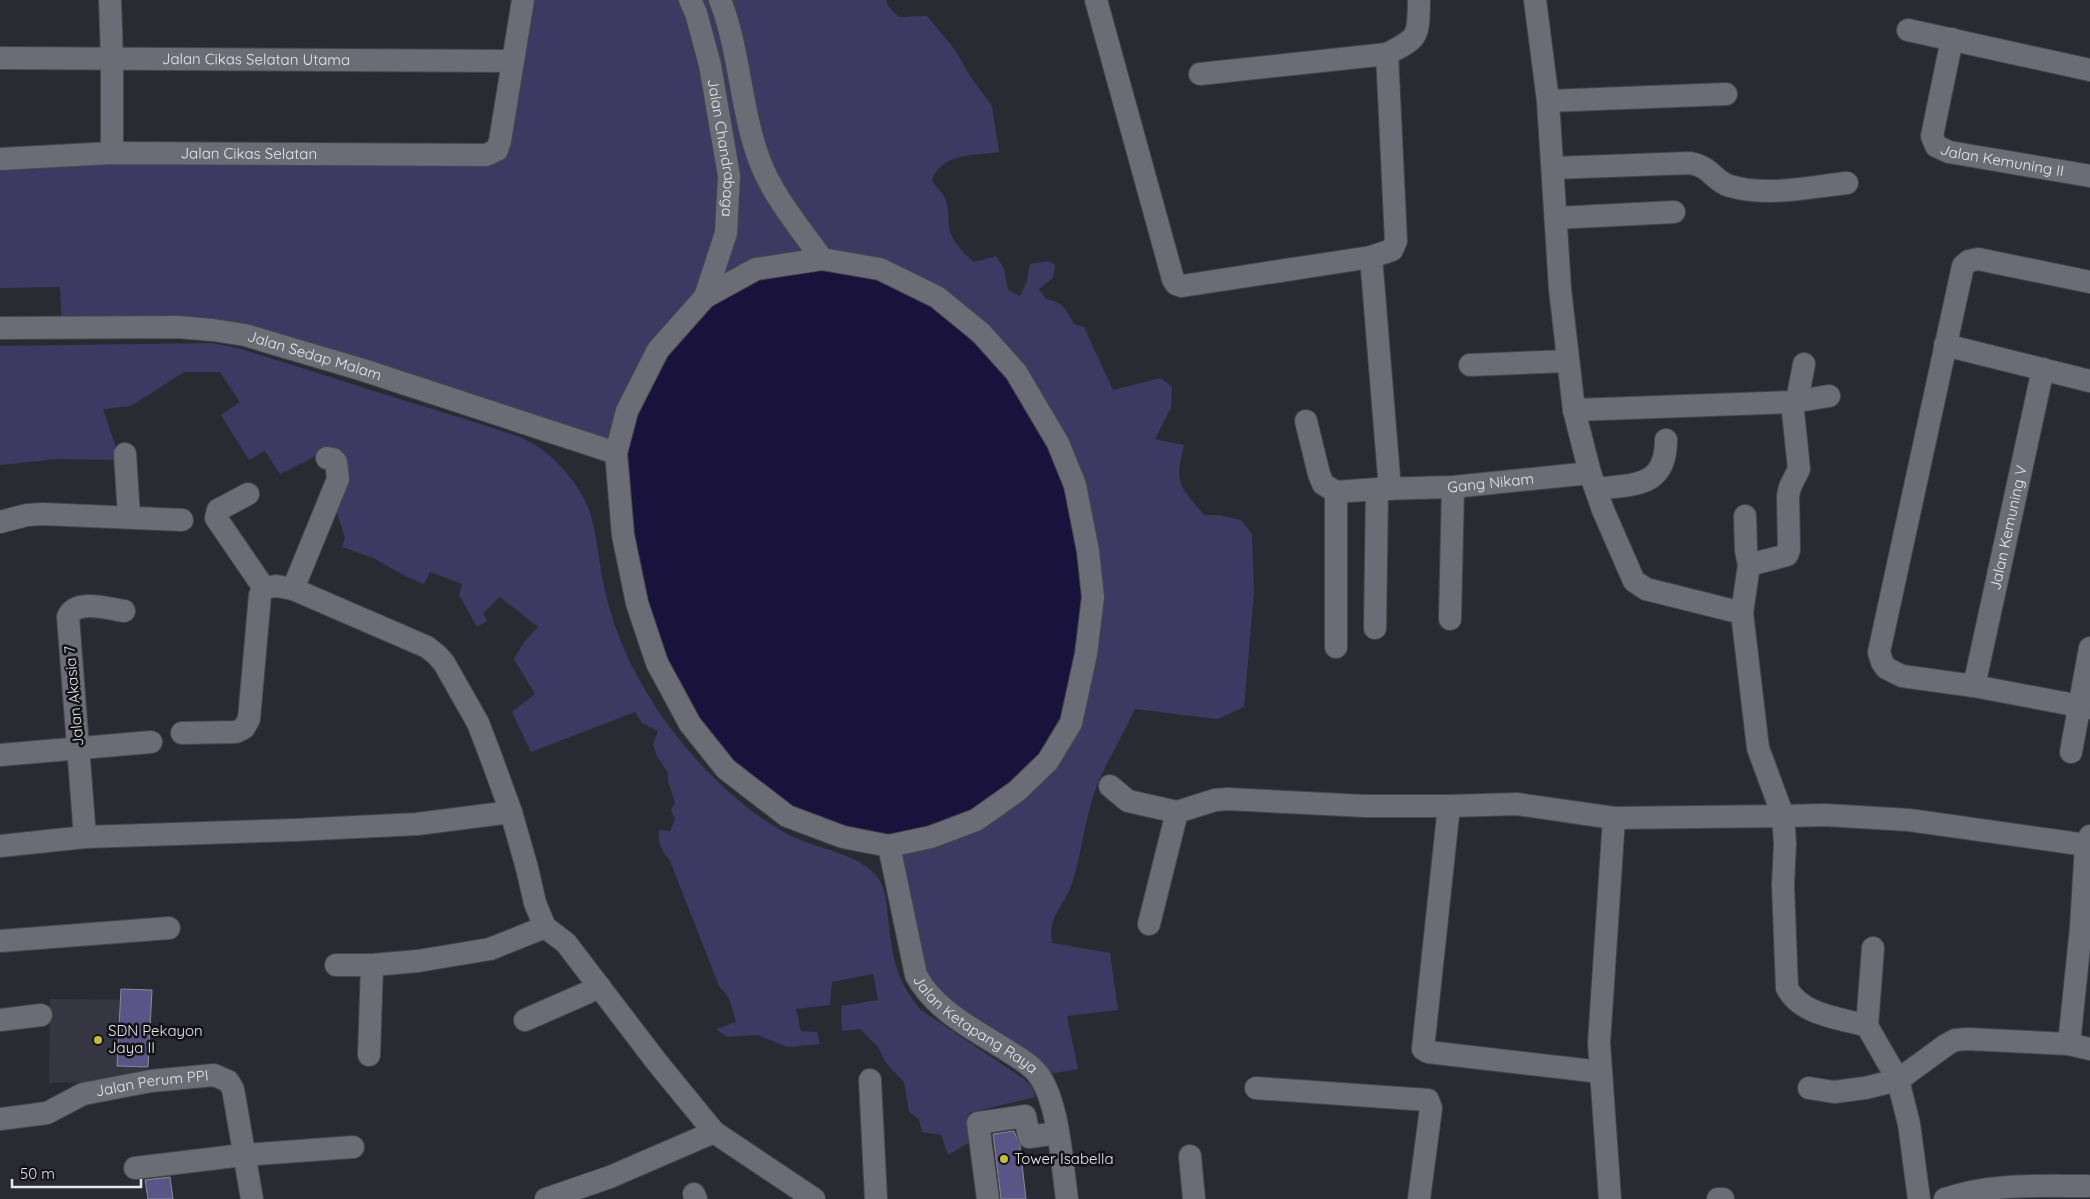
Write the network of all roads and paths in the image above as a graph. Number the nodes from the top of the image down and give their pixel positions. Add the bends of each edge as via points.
1 (110, 0) edge
2 (523, 0) edge
3 (690, 0) edge
4 (720, 0) edge
5 (1096, 0) edge
6 (1418, 0) edge
7 (1535, 0) edge
8 (1908, 30) dead end
9 (1952, 39) junction
10 (1387, 54) junction
11 (0, 58) edge
12 (112, 59) junction
13 (513, 61) junction
14 (2090, 70) edge
15 (1200, 74) dead end
16 (1726, 94) dead end
17 (1548, 101) junction
18 (112, 153) junction
19 (0, 159) edge
20 (1553, 168) junction
21 (2090, 176) edge
22 (1846, 183) dead end
23 (1674, 212) dead end
24 (1556, 218) junction
25 (1371, 257) junction
26 (822, 259) junction
27 (2090, 282) edge
28 (706, 296) junction
29 (0, 328) edge
30 (1945, 345) junction
31 (1567, 361) junction
32 (1804, 364) dead end
33 (1470, 365) dead end
34 (2043, 369) junction
35 (2090, 381) edge
36 (1829, 396) dead end
37 (1794, 402) junction
38 (1574, 410) junction
39 (1306, 421) dead end
40 (1666, 440) dead end
41 (616, 453) junction
42 (125, 454) dead end
43 (327, 458) dead end
44 (1593, 481) junction
45 (1453, 487) junction
46 (1384, 489) junction
47 (1336, 492) junction
48 (248, 494) dead end
49 (129, 516) junction
50 (1746, 516) dead end
51 (182, 520) dead end
52 (0, 522) edge
53 (1749, 565) junction
54 (264, 588) junction
55 (293, 589) junction
56 (124, 611) dead end
57 (1742, 613) junction
58 (1450, 619) dead end
59 (1374, 628) dead end
60 (1336, 647) dead end
61 (2090, 648) edge
62 (1974, 686) junction
63 (2085, 707) edge
64 (182, 733) dead end
65 (151, 742) dead end
66 (78, 748) junction
67 (2071, 752) dead end
68 (0, 755) edge
69 (1110, 786) dead end
70 (1449, 806) junction
71 (511, 812) junction
72 (1177, 812) junction
73 (1783, 816) junction
74 (1614, 818) junction
75 (85, 837) junction
76 (2088, 840) edge
77 (0, 846) edge
78 (889, 846) junction
79 (1149, 924) dead end
80 (545, 926) junction
81 (170, 928) dead end
82 (0, 941) edge
83 (1874, 948) dead end
84 (336, 965) dead end
85 (372, 965) junction
86 (600, 986) junction
87 (41, 1015) dead end
88 (0, 1020) edge
89 (525, 1020) dead end
90 (1867, 1026) junction
91 (2080, 1047) edge
92 (369, 1055) dead end
93 (1601, 1072) junction
94 (870, 1080) dead end
95 (1898, 1080) junction
96 (1256, 1088) dead end
97 (1808, 1088) dead end
98 (0, 1119) edge
99 (714, 1132) junction
100 (1057, 1132) junction
101 (353, 1148) dead end
102 (243, 1155) junction
103 (1190, 1156) dead end
104 (135, 1168) dead end
105 (2088, 1186) dead end
106 (252, 1199) edge
107 (546, 1199) edge
108 (814, 1199) edge
109 (876, 1199) edge
110 (988, 1199) edge
111 (1067, 1199) edge
112 (1194, 1199) edge
113 (1419, 1199) edge
114 (1610, 1199) edge
115 (1718, 1199) edge
116 (1723, 1199) edge
117 (1919, 1199) edge
118 (1945, 1199) edge

1 - 12 street
2 - 13 street
3 - 28 street, Jalan Chandrabaga via 710,65 729,176 726,234
4 - 26 street, Jalan Chandrabaga via 730,24 750,130 759,160 766,177
5 - 25 street via 1176,284 1187,286
6 - 10 street via 1418,32
7 - 17 street
8 - 9 street
9 - 14 street
9 - 21 street, Jalan Kemuning II via 1932,136 1936,146 1949,152
10 - 15 street
10 - 25 street via 1396,241 1389,252
11 - 12 street, Jalan Cikas Selatan Utama
12 - 13 street, Jalan Cikas Selatan Utama
12 - 18 street
13 - 18 street, Jalan Cikas Selatan via 500,141 497,150 486,155
16 - 17 street
17 - 20 street
18 - 19 street, Jalan Cikas Selatan
20 - 22 street via 1690,163 1701,165 1728,186 1762,192
20 - 24 street
23 - 24 street
24 - 31 street
25 - 46 street
26 - 28 street via 756,269
26 - 78 street via 880,269 937,297 981,333 1016,372 1058,443 1074,485 1088,551 1093,597 1086,654 1071,723 1048,760 1018,791 976,820 931,837
27 - 30 street via 1978,259 1969,261 1963,266
28 - 41 street via 658,350 627,411
29 - 41 street, Jalan Sedap Malam via 178,327 245,335
30 - 34 street
30 - 62 street via 1879,652 1886,668 1895,674
31 - 33 street
31 - 38 street
32 - 37 street
34 - 35 street
34 - 62 street, Jalan Kemuning V
36 - 37 street
37 - 38 street
37 - 53 street via 1800,469 1788,496 1789,550 1787,555
38 - 44 street
39 - 47 street via 1323,484
40 - 44 street, Gang Nikam via 1664,463 1649,480
41 - 78 street via 622,535 637,604 657,662 690,724 726,769 787,816 843,838
42 - 49 street
43 - 55 street via 336,462 338,479
44 - 45 street, Gang Nikam
44 - 57 street via 1634,582 1646,589
45 - 46 street, Gang Nikam
45 - 58 street
46 - 47 street, Gang Nikam
46 - 59 street
47 - 60 street
48 - 54 street via 218,510 216,518
49 - 51 street
49 - 52 street via 43,514
50 - 53 street
53 - 57 street
54 - 55 street
54 - 64 street via 260,595 246,726 236,732
55 - 71 street via 427,647 444,663 478,723
56 - 66 street, Jalan Akasia 7 via 83,606 74,608 68,617
57 - 73 street via 1758,748
61 - 63 street
62 - 63 street
63 - 67 street
65 - 66 street
66 - 68 street
66 - 75 street, Jalan Akasia 7
69 - 72 street via 1128,801
70 - 72 street via 1365,806 1222,799
70 - 74 street via 1517,804
70 - 93 street via 1423,1050
71 - 75 street via 416,824
71 - 80 street via 535,903
72 - 79 street
73 - 74 street
73 - 76 street via 1909,820
73 - 90 street via 1787,988 1792,999 1809,1010
74 - 93 street via 1599,1043
75 - 77 street
76 - 91 street via 2081,928
78 - 100 street, Jalan Ketapang Raya via 911,956 922,986 937,1004 1031,1067 1044,1085
80 - 85 street via 490,949
80 - 86 street via 566,943
81 - 82 street
83 - 90 street
84 - 85 street
85 - 92 street
86 - 89 street
86 - 99 street
87 - 88 street
90 - 95 street
91 - 95 street via 1955,1040
93 - 114 street
94 - 109 street
95 - 97 street via 1834,1092
95 - 117 street via 1909,1124
96 - 113 street via 1428,1100 1431,1108
98 - 102 street, Jalan Perum PPI via 47,1113 72,1099 99,1090 214,1075 228,1081 233,1089
99 - 107 street via 610,1177
99 - 108 street
100 - 110 street via 1029,1137 1025,1116 978,1123
100 - 111 street, Jalan Ketapang Raya
101 - 102 street
102 - 104 street
102 - 106 street, Jalan Perum PPI
103 - 112 street
105 - 118 street via 1998,1187
115 - 116 street

